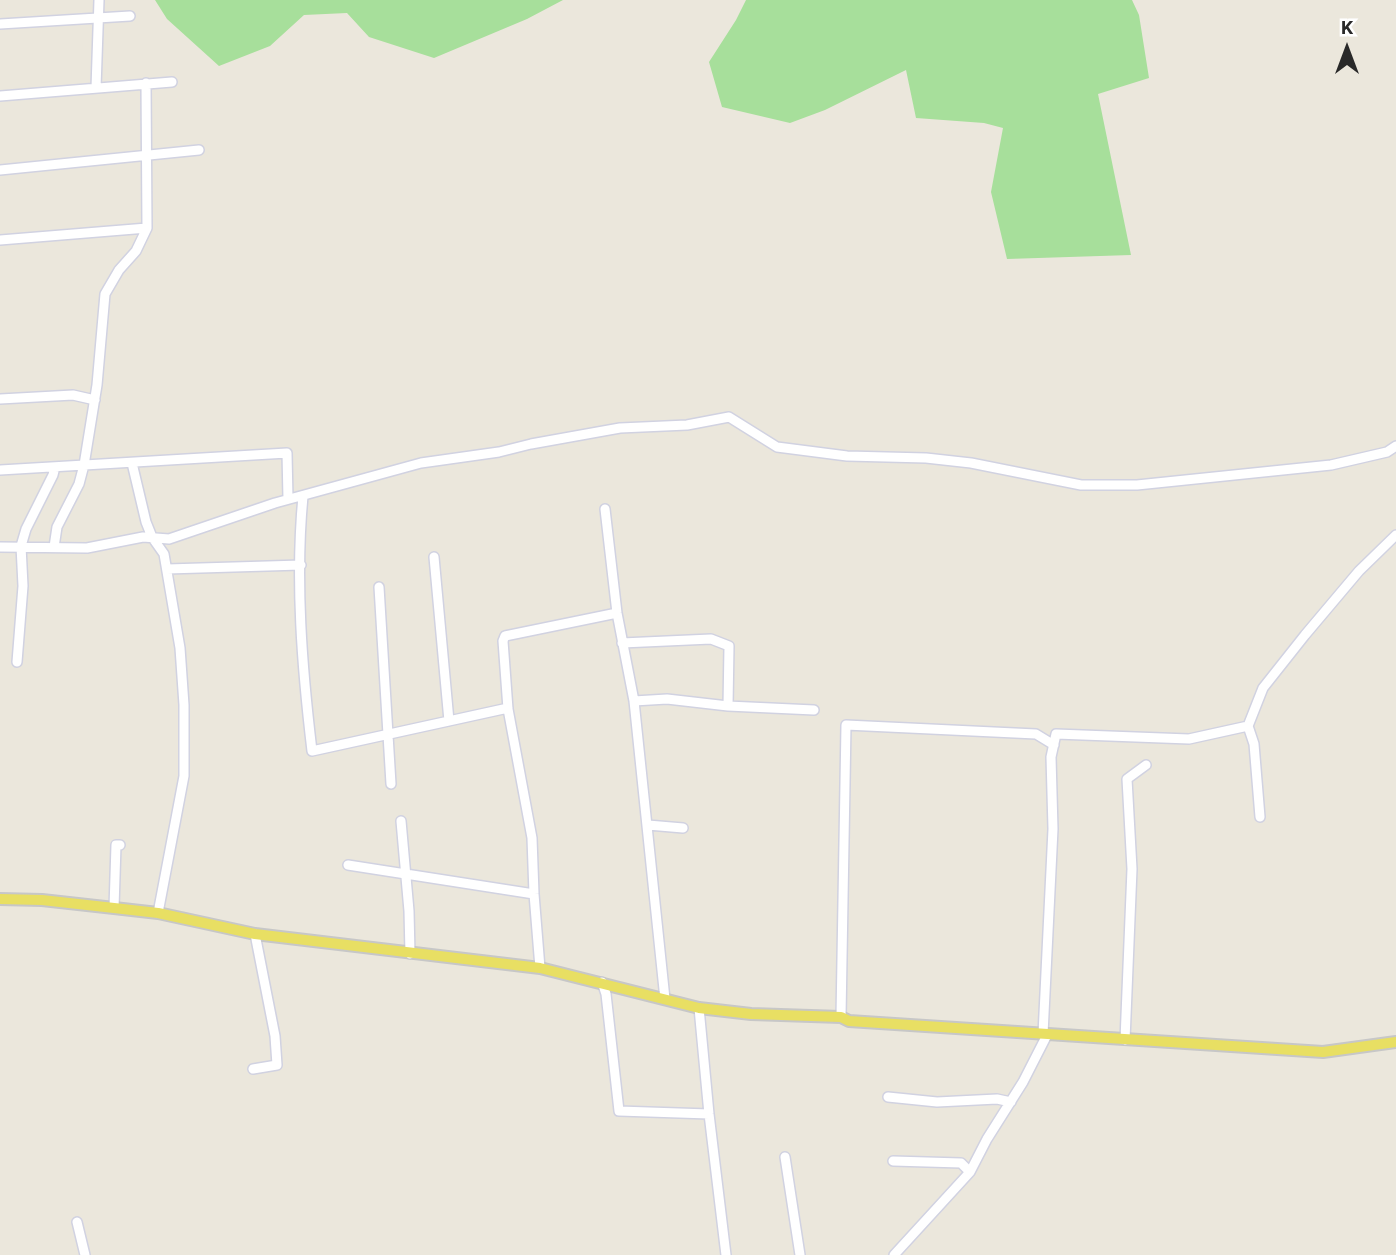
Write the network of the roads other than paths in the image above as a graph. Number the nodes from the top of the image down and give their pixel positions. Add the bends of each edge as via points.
1 (99, 0) edge
2 (130, 16) dead end
3 (98, 18) junction
4 (0, 24) edge
5 (172, 82) dead end
6 (146, 83) junction
7 (96, 88) junction
8 (0, 96) edge
9 (199, 150) dead end
10 (146, 156) junction
11 (0, 170) edge
12 (147, 228) junction
13 (0, 240) edge
14 (0, 399) edge
15 (95, 400) junction
16 (1396, 446) edge
17 (132, 463) junction
18 (84, 465) junction
19 (55, 467) junction
20 (0, 470) edge
21 (303, 496) junction
22 (288, 499) junction
23 (605, 509) dead end
24 (1396, 536) edge
25 (152, 537) junction
26 (21, 546) junction
27 (0, 547) edge
28 (54, 547) junction
29 (434, 557) dead end
30 (301, 565) junction
31 (167, 569) junction
32 (379, 587) dead end
33 (617, 613) junction
34 (622, 643) junction
35 (18, 662) dead end
36 (634, 701) junction
37 (728, 706) junction
38 (509, 708) junction
39 (814, 710) dead end
40 (449, 721) junction
41 (1248, 726) junction
42 (389, 734) junction
43 (1054, 745) junction
44 (1146, 765) dead end
45 (391, 784) dead end
46 (1260, 817) dead end
47 (401, 821) dead end
48 (648, 825) junction
49 (683, 828) dead end
50 (120, 845) dead end
51 (348, 865) dead end
52 (406, 874) junction
53 (534, 894) junction
54 (0, 900) edge
55 (114, 908) junction
56 (158, 913) junction
57 (255, 934) junction
58 (410, 954) junction
59 (540, 968) junction
60 (602, 982) junction
61 (665, 999) junction
62 (699, 1008) junction
63 (841, 1017) junction
64 (1045, 1035) junction
65 (1125, 1040) junction
66 (1396, 1042) edge
67 (253, 1069) dead end
68 (888, 1097) dead end
69 (1010, 1102) junction
70 (709, 1115) junction
71 (785, 1157) dead end
72 (893, 1161) dead end
73 (970, 1172) junction
74 (77, 1222) dead end
75 (85, 1255) edge
76 (726, 1255) edge
77 (800, 1255) edge
78 (894, 1255) edge

1 - 3 street
2 - 3 street
3 - 4 street
3 - 7 street
5 - 6 street
6 - 7 street
6 - 10 street
7 - 8 street
9 - 10 street
10 - 11 street
10 - 12 street
12 - 13 street
12 - 15 street via 104,294
14 - 15 street via 73,396
15 - 18 street
16 - 21 street via 1332,465 1176,482 1081,485 971,463 777,447 729,416 687,425 620,428 421,463
17 - 18 street
17 - 22 street via 287,453
17 - 25 street
18 - 19 street
18 - 28 street via 57,527
19 - 20 street
19 - 26 street
21 - 22 street
21 - 30 street
22 - 25 street via 179,536
23 - 33 street
24 - 41 street via 1359,571 1263,688
25 - 28 street via 100,547
25 - 31 street via 164,554
26 - 27 street
26 - 28 street
26 - 35 street
29 - 40 street
30 - 31 street
30 - 42 street via 312,751
31 - 56 street via 181,660 184,776
32 - 42 street
33 - 34 street
33 - 38 street via 505,636
34 - 36 street
34 - 37 street via 711,639 729,646
36 - 37 street via 667,699
36 - 48 street
37 - 39 street
38 - 40 street
38 - 53 street via 532,838
40 - 42 street
41 - 43 street via 1189,739 1056,734
41 - 46 street via 1254,744
42 - 45 street
43 - 63 street via 1036,734 846,725
43 - 64 street
44 - 65 street via 1127,779 1132,869
47 - 52 street
48 - 49 street
48 - 61 street
50 - 55 street via 116,845
51 - 52 street
52 - 53 street
52 - 58 street
53 - 59 street
54 - 55 main road
55 - 56 main road
56 - 57 main road
57 - 58 main road
57 - 67 street via 277,1065
58 - 59 main road
59 - 60 main road
60 - 61 main road
60 - 70 street via 619,1111
61 - 62 main road
62 - 63 main road
62 - 70 street
63 - 64 main road
64 - 65 main road
64 - 69 street
65 - 66 main road via 1323,1052
68 - 69 street
69 - 73 street
70 - 76 street
71 - 77 street
72 - 73 street via 961,1163
73 - 78 street
74 - 75 street

